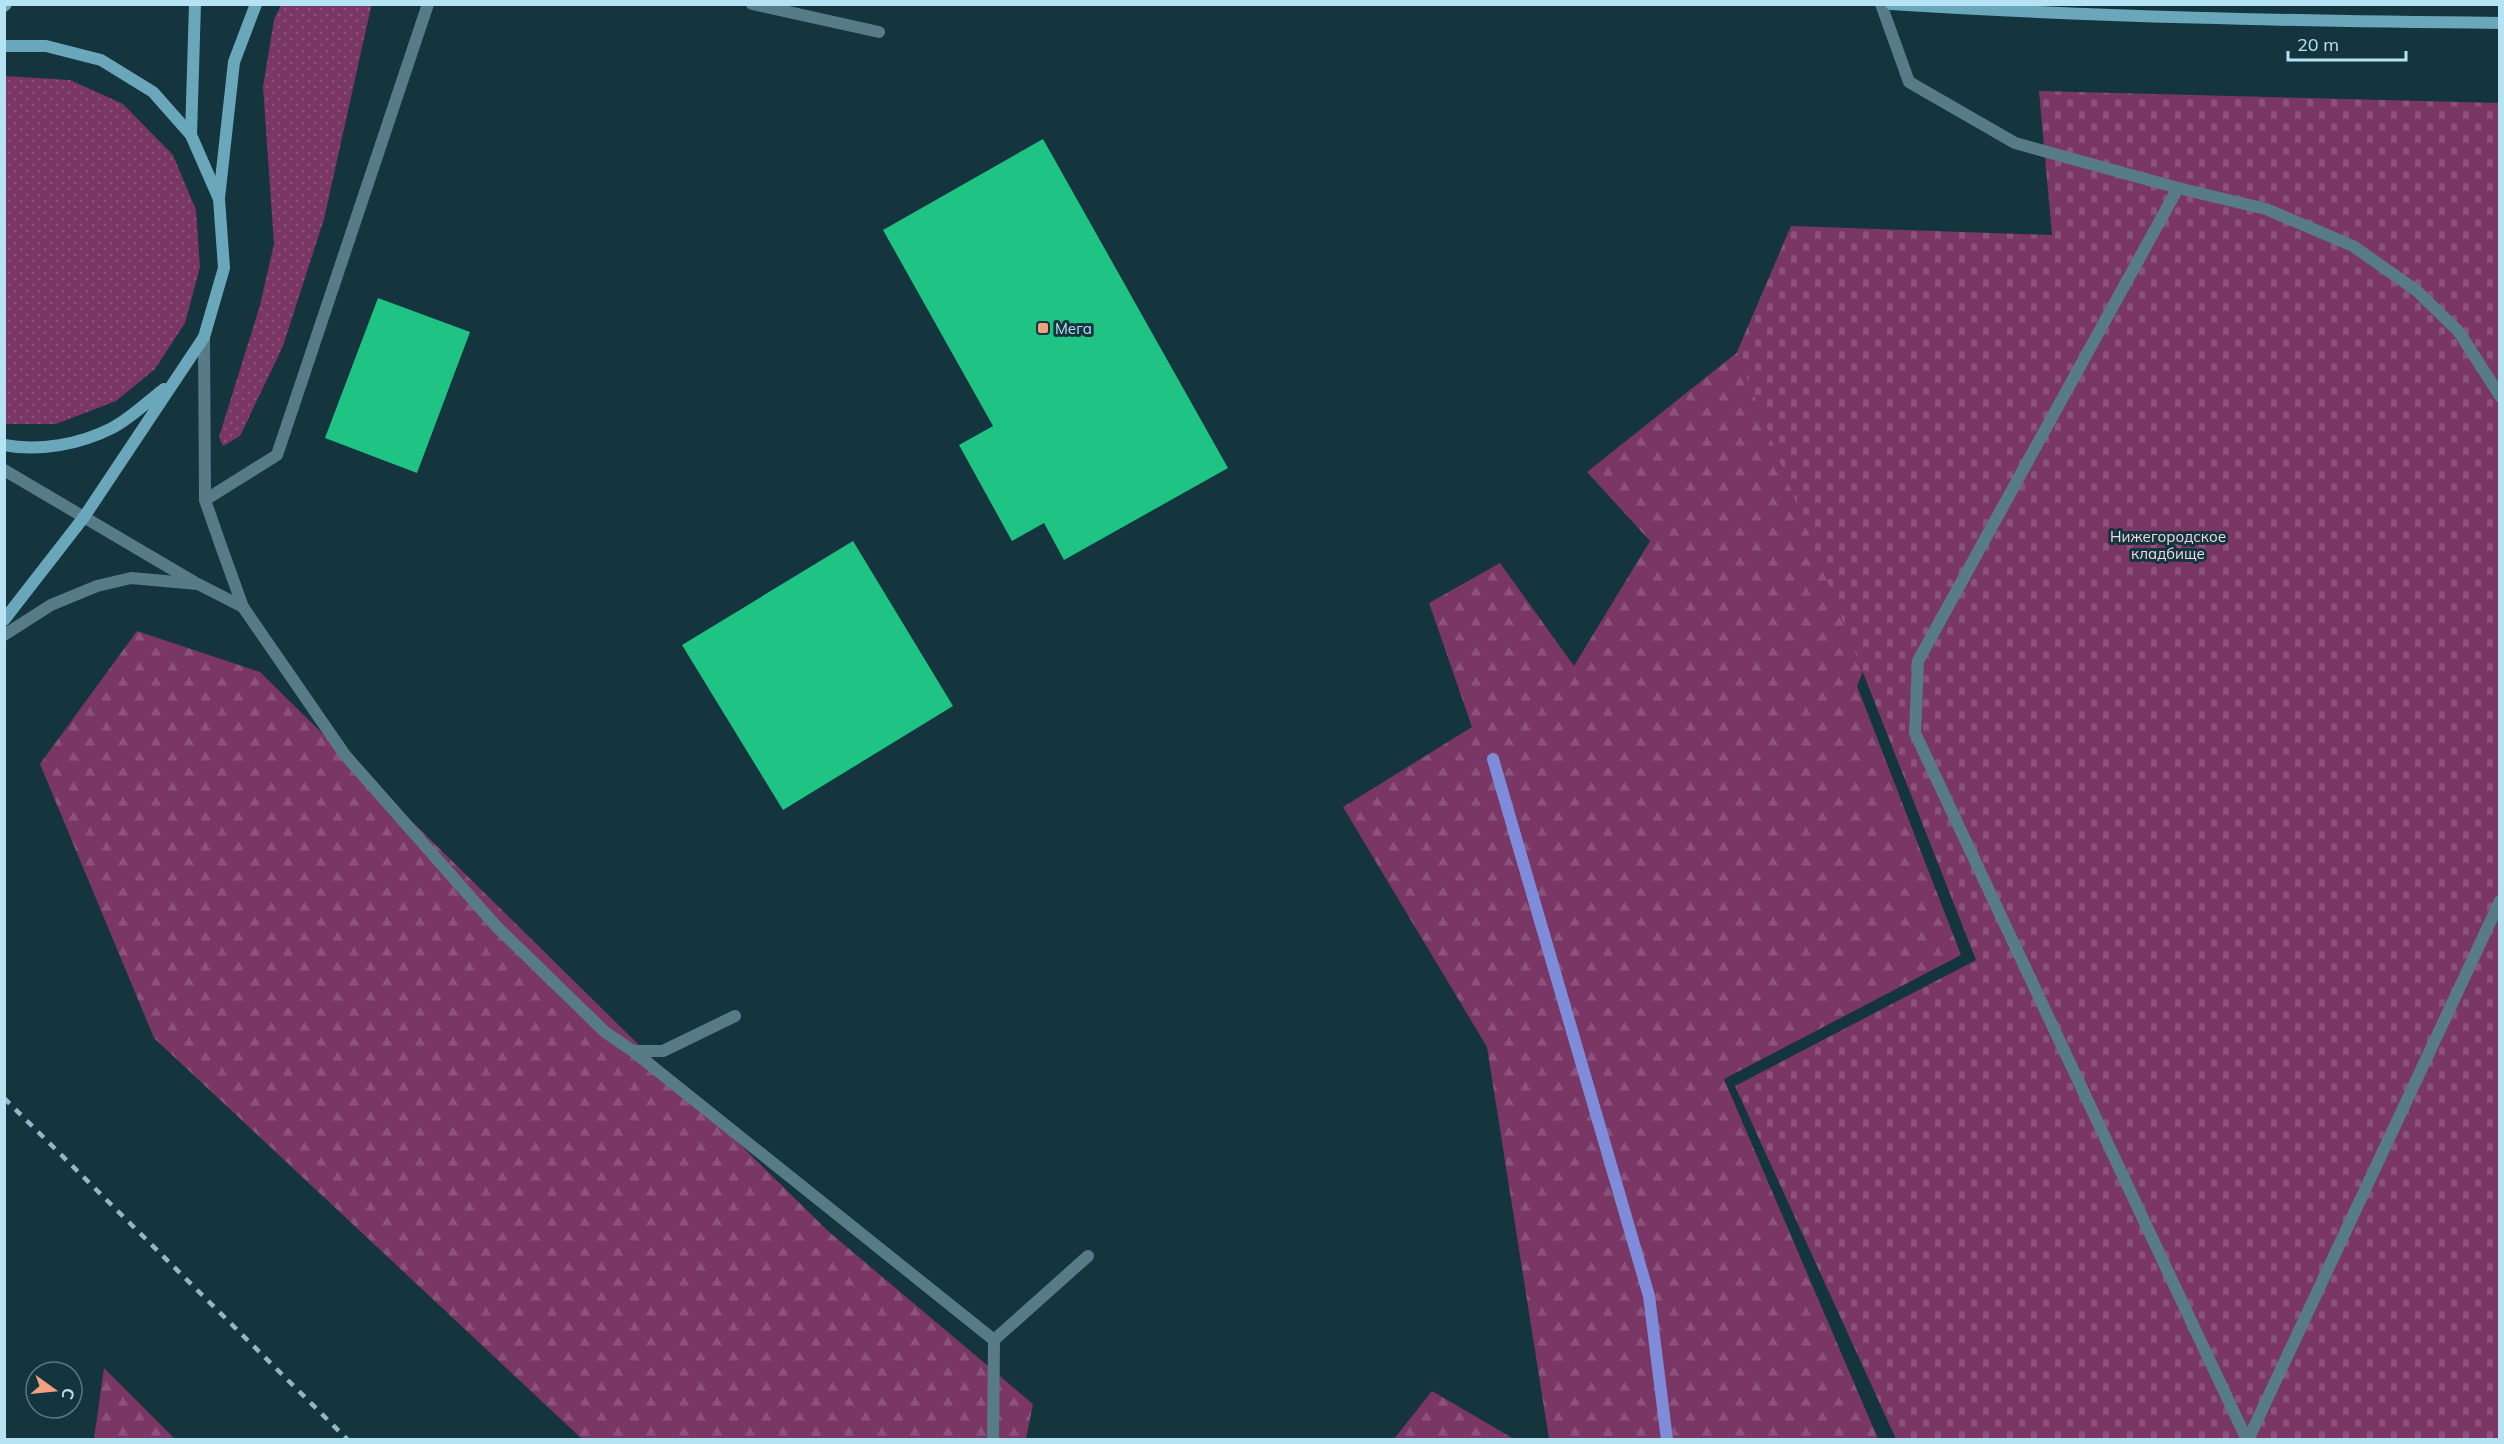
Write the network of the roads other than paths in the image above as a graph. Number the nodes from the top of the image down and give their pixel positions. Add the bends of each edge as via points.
1 (195, 4) edge
2 (256, 4) edge
3 (428, 4) edge
4 (752, 4) edge
5 (1881, 4) edge
6 (1891, 4) edge
7 (2499, 23) edge
8 (879, 32) dead end
9 (4, 46) edge
10 (191, 135) junction
11 (2178, 189) junction
12 (219, 199) junction
13 (204, 337) junction
14 (171, 384) junction
15 (2499, 396) edge
16 (4, 445) edge
17 (4, 470) edge
18 (205, 500) junction
19 (84, 518) junction
20 (198, 584) junction
21 (243, 607) junction
22 (4, 621) edge
23 (4, 635) edge
24 (2499, 901) edge
25 (735, 1016) dead end
26 (633, 1051) junction
27 (1088, 1256) dead end
28 (994, 1340) junction
29 (993, 1440) edge
30 (2248, 1440) edge

1 - 10 main road
2 - 12 main road via 234,62
3 - 18 lane via 277,455
4 - 8 lane
5 - 11 lane via 1909,82 2015,143
6 - 7 main road via 2277,21
9 - 10 main road via 46,46 101,60 153,92
10 - 12 main road
11 - 15 lane via 2266,209 2353,246 2417,291 2459,332
11 - 30 lane via 1918,661 1915,733
12 - 13 main road via 224,268
13 - 14 main road
13 - 18 lane
14 - 16 main road via 113,428 75,442 23,449
14 - 19 main road
17 - 19 lane
18 - 21 lane
19 - 20 lane
19 - 22 main road
20 - 21 lane
20 - 23 lane via 131,578 97,586 51,605
21 - 26 lane via 345,755 496,926 605,1032
24 - 30 lane
25 - 26 lane via 663,1051
26 - 28 lane
27 - 28 lane
28 - 29 lane

